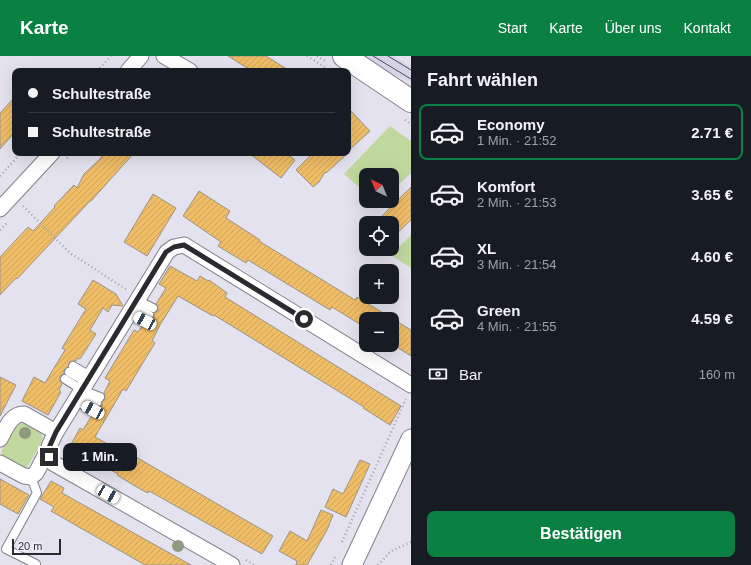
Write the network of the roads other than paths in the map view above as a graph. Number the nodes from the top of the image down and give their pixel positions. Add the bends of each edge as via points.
1 (142, 56) edge
2 (164, 56) edge
3 (344, 56) edge
4 (131, 68) edge
5 (185, 68) edge
6 (411, 100) edge
7 (49, 156) edge
8 (0, 209) edge
9 (133, 303) junction
10 (83, 388) junction
11 (410, 390) edge
12 (56, 432) junction
13 (0, 439) edge
14 (411, 439) edge
15 (48, 450) junction
16 (0, 463) edge
17 (406, 463) edge
18 (31, 477) junction
19 (236, 561) edge
20 (36, 564) edge
21 (352, 565) edge

1 - 4 street
2 - 5 street
3 - 6 main road
7 - 8 street
9 - 9 lane via 149,315
9 - 10 street
9 - 11 street via 166,252 184,245
10 - 10 lane via 96,403
10 - 10 lane via 69,372
10 - 12 street
12 - 13 street via 24,414 18,414 12,418
12 - 15 street
14 - 17 street
15 - 18 street via 36,473
15 - 19 street via 52,463
16 - 18 street
17 - 21 street
18 - 20 lane via 37,493 6,549

